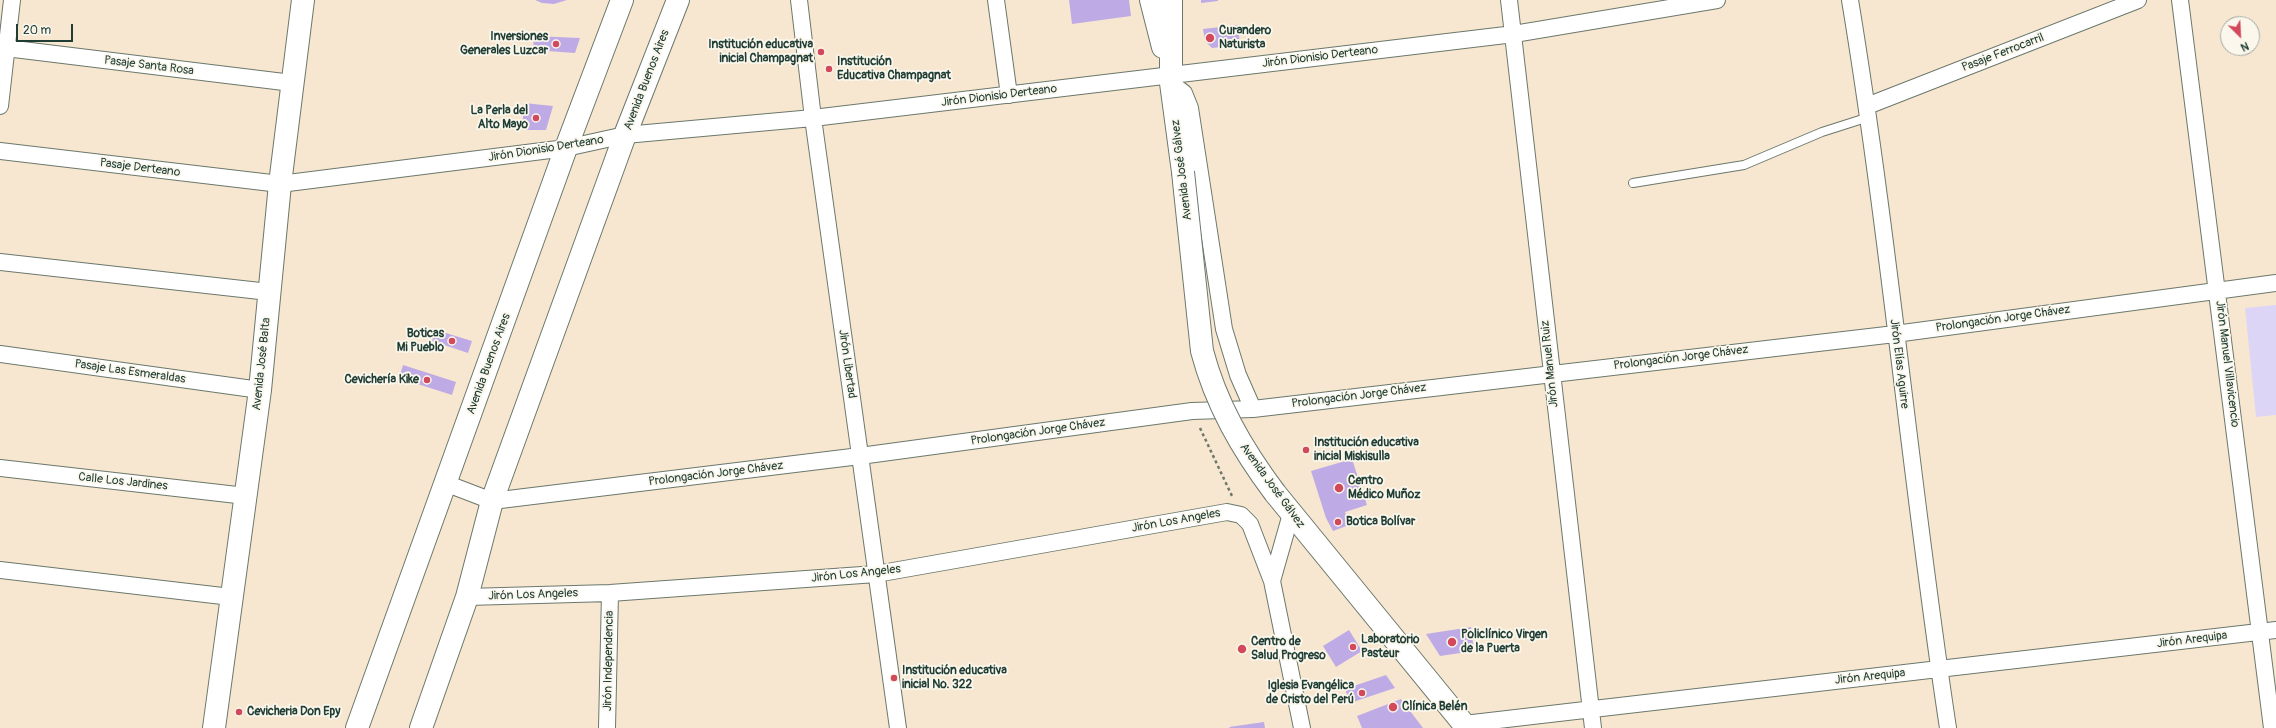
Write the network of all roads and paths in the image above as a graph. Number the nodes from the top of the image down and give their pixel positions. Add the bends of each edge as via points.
1 (12, 0) edge
2 (303, 0) edge
3 (622, 0) edge
4 (678, 0) edge
5 (799, 0) edge
6 (996, 0) edge
7 (1150, 0) edge
8 (1171, 0) edge
9 (1509, 0) edge
10 (1717, 0) edge
11 (1850, 0) edge
12 (2138, 0) edge
13 (2180, 0) edge
14 (1514, 34) junction
15 (6, 48) junction
16 (1170, 79) junction
17 (292, 83) junction
18 (1009, 95) junction
19 (0, 106) edge
20 (1868, 112) junction
21 (813, 118) junction
22 (625, 135) junction
23 (566, 148) junction
24 (0, 151) edge
25 (1633, 183) dead end
26 (280, 184) junction
27 (0, 262) edge
28 (2276, 283) edge
29 (2217, 291) junction
30 (269, 292) junction
31 (1895, 334) junction
32 (0, 354) edge
33 (1551, 373) junction
34 (260, 390) junction
35 (1253, 409) junction
36 (1192, 411) junction
37 (860, 456) junction
38 (0, 468) edge
39 (445, 484) junction
40 (246, 496) junction
41 (492, 501) junction
42 (1291, 514) junction
43 (1241, 515) junction
44 (0, 570) edge
45 (876, 574) junction
46 (1272, 581) junction
47 (610, 593) junction
48 (231, 597) junction
49 (467, 597) junction
50 (2268, 631) edge
51 (1939, 669) junction
52 (1590, 708) junction
53 (1466, 726) edge
54 (214, 728) edge
55 (357, 728) edge
56 (421, 728) edge
57 (608, 728) edge
58 (898, 728) edge
59 (1302, 728) edge
60 (1593, 728) edge
61 (1948, 728) edge
62 (2272, 728) edge

1 - 15 street
2 - 17 main road, Avenida José Balta
3 - 23 main road, Avenida Buenos Aires
4 - 22 main road, Avenida Buenos Aires
5 - 21 street, Jirón Libertad
6 - 18 street
7 - 16 main road, Avenida José Gálvez
8 - 16 main road, Avenida José Gálvez
9 - 14 street, Jirón Manuel Ruiz
10 - 14 street, Jirón Dionisio Derteano
11 - 20 street, Jirón Elías Aguirre
12 - 20 street, Pasaje Ferrocarril
13 - 29 street, Jirón Manuel Villavicencio
14 - 16 street, Jirón Dionisio Derteano
14 - 33 street, Jirón Manuel Ruiz
15 - 17 street, Pasaje Santa Rosa
15 - 19 street
16 - 18 street, Jirón Dionisio Derteano
16 - 35 street via 1184,93 1190,108 1224,329 1238,375
16 - 42 main road, Avenida José Gálvez, bridge via 1183,172 1202,351 1209,377 1238,440
17 - 26 main road, Avenida José Balta
18 - 21 street, Jirón Dionisio Derteano
20 - 25 lane via 1744,165
20 - 31 street, Jirón Elías Aguirre
21 - 22 street, Jirón Dionisio Derteano
21 - 37 street, Jirón Libertad
22 - 23 street, Jirón Dionisio Derteano
22 - 41 main road, Avenida Buenos Aires
23 - 26 street, Jirón Dionisio Derteano
23 - 39 main road, Avenida Buenos Aires
24 - 26 street, Pasaje Derteano
26 - 30 main road, Avenida José Balta
27 - 30 street
28 - 29 street, Prolongación Jorge Chávez
29 - 31 street, Prolongación Jorge Chávez
29 - 50 street, Jirón Manuel Villavicencio
30 - 34 main road, Avenida José Balta
31 - 33 street, Prolongación Jorge Chávez
31 - 51 street, Jirón Elías Aguirre
32 - 34 street, Pasaje Las Esmeraldas
33 - 35 street, Prolongación Jorge Chávez
33 - 52 street, Jirón Manuel Ruiz
34 - 40 main road, Avenida José Balta
35 - 36 street, Prolongación Jorge Chávez
36 - 37 street, Prolongación Jorge Chávez
36 - 43 path
37 - 41 street, Prolongación Jorge Chávez
37 - 45 street, Jirón Libertad
38 - 40 street, Calle Los Jardines
39 - 41 street, Prolongación Jorge Chávez
39 - 55 main road, Avenida Buenos Aires
40 - 48 main road, Avenida José Balta
41 - 49 main road, Avenida Buenos Aires
42 - 46 street
42 - 53 main road, Avenida José Gálvez
43 - 45 street, Jirón Los Angeles via 1227,512
43 - 46 street via 1250,524
44 - 48 street
45 - 47 street, Jirón Los Angeles
45 - 58 street, Jirón Libertad
46 - 59 street
47 - 49 street, Jirón Los Angeles
47 - 57 street, Jirón Independencia
48 - 54 main road, Avenida José Balta
49 - 56 main road, Avenida Buenos Aires
50 - 51 street, Jirón Arequipa
50 - 62 street, Jirón Manuel Villavicencio
51 - 52 street, Jirón Arequipa
51 - 61 street, Jirón Elías Aguirre
52 - 53 street, Jirón Arequipa
52 - 60 street, Jirón Manuel Ruiz

